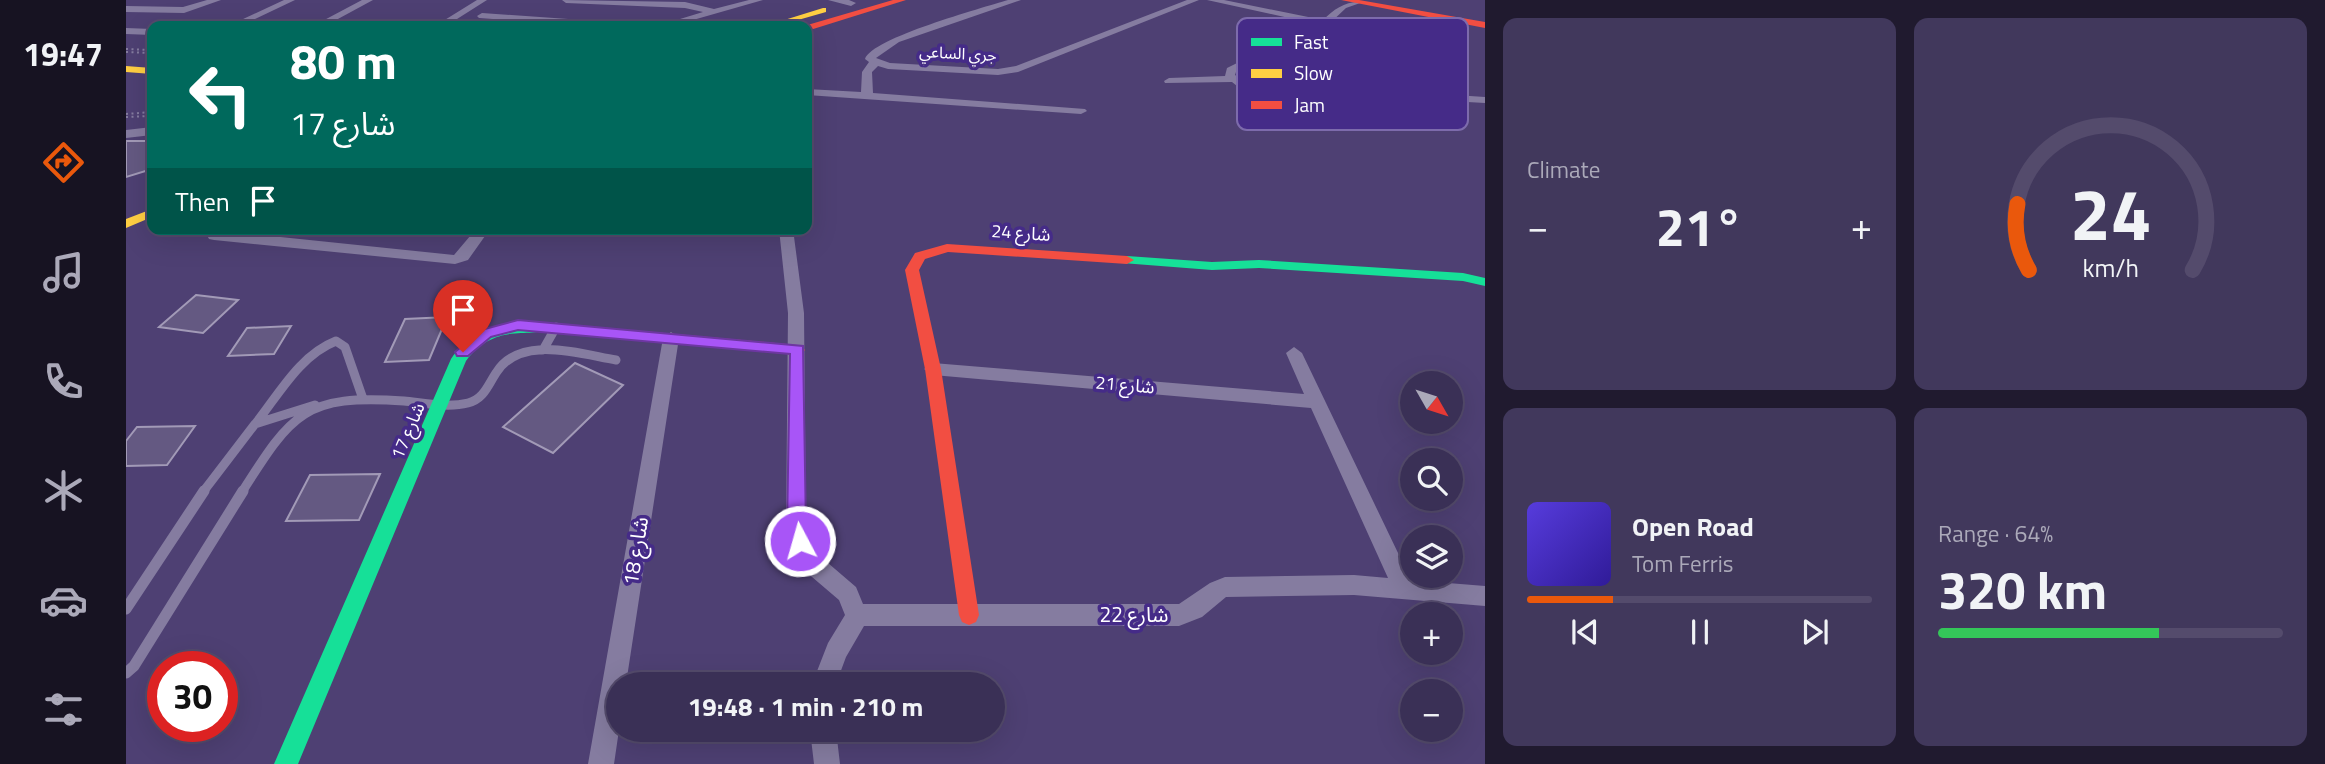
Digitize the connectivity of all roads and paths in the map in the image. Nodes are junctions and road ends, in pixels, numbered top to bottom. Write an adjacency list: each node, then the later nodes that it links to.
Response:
1 (217, 0): 16 (street)
2 (291, 0): 24 (street)
3 (369, 0): 25 (street)
4 (483, 0): 26 (street)
5 (566, 0): 12 (street)
6 (759, 0): 17 (street)
7 (902, 0): 31 (street)
8 (1017, 0): 36 (street, جري الساعي)
9 (1195, 0): 36 (street, جري الساعي)
10 (1211, 0): 20 (street)
11 (1380, 0): 23 (street)
12 (598, 1): 17 (street)
13 (855, 1): 14 (street)
14 (828, 3): 30 (street)
15 (1344, 3): 21 (street); 22 (street)
16 (126, 9)
17 (714, 12): 29 (street)
18 (482, 16): 19 (street)
19 (501, 17): 27 (street); 28 (street)
20 (1300, 18)
21 (1330, 18)
22 (1440, 18)
23 (1485, 19)
24 (257, 21)
25 (328, 21)
26 (448, 21)
27 (497, 21)
28 (544, 21)
29 (681, 21)
30 (782, 21)
31 (812, 27)
32 (126, 31): 33 (street)
33 (147, 32)
34 (126, 50): 35 (path)
35 (147, 52)
36 (875, 62): 46 (street)
37 (1237, 67): 40 (street)
38 (126, 69): 39 (street)
39 (147, 71)
40 (1232, 79): 41 (street); 43 (street)
41 (1237, 80)
42 (126, 81): 44 (street)
43 (1169, 81)
44 (147, 83)
45 (812, 92): 46 (street)
46 (867, 95): 47 (street)
47 (1081, 111)
48 (147, 114): 49 (path)
49 (126, 115)
50 (147, 132): 51 (street)
51 (126, 134)
52 (147, 219): 53 (street)
53 (126, 220)
54 (147, 222): 58 (street)
55 (214, 235): 56 (street)
56 (479, 235)
57 (787, 235): 63 (street)
58 (126, 236)
59 (1485, 282): 66 (street, شارع 24)
60 (556, 327): 61 (street, شارع 17); 62 (lane); 70 (street, شارع 17)
61 (671, 338): 63 (street, شارع 17); 81 (street, شارع 18)
62 (543, 350): 65 (lane); 70 (lane)
63 (797, 350): 75 (street)
64 (1294, 353): 69 (street)
65 (616, 360)
66 (933, 369): 69 (street, شارع 21); 76 (street, شارع 24)
67 (363, 398): 68 (lane); 70 (lane); 71 (lane)
68 (323, 402): 71 (lane); 78 (lane)
69 (1317, 402): 72 (street)
70 (440, 404): 80 (street, شارع 17)
71 (255, 424): 74 (lane)
72 (1404, 589): 73 (street, شارع 22); 76 (street, شارع 22)
73 (1485, 596)
74 (126, 609)
75 (856, 615): 76 (street, شارع 22); 77 (street)
76 (969, 615)
77 (828, 672)
78 (126, 673)
79 (824, 742): 82 (street)
80 (286, 764)
81 (601, 764)
82 (827, 764)

